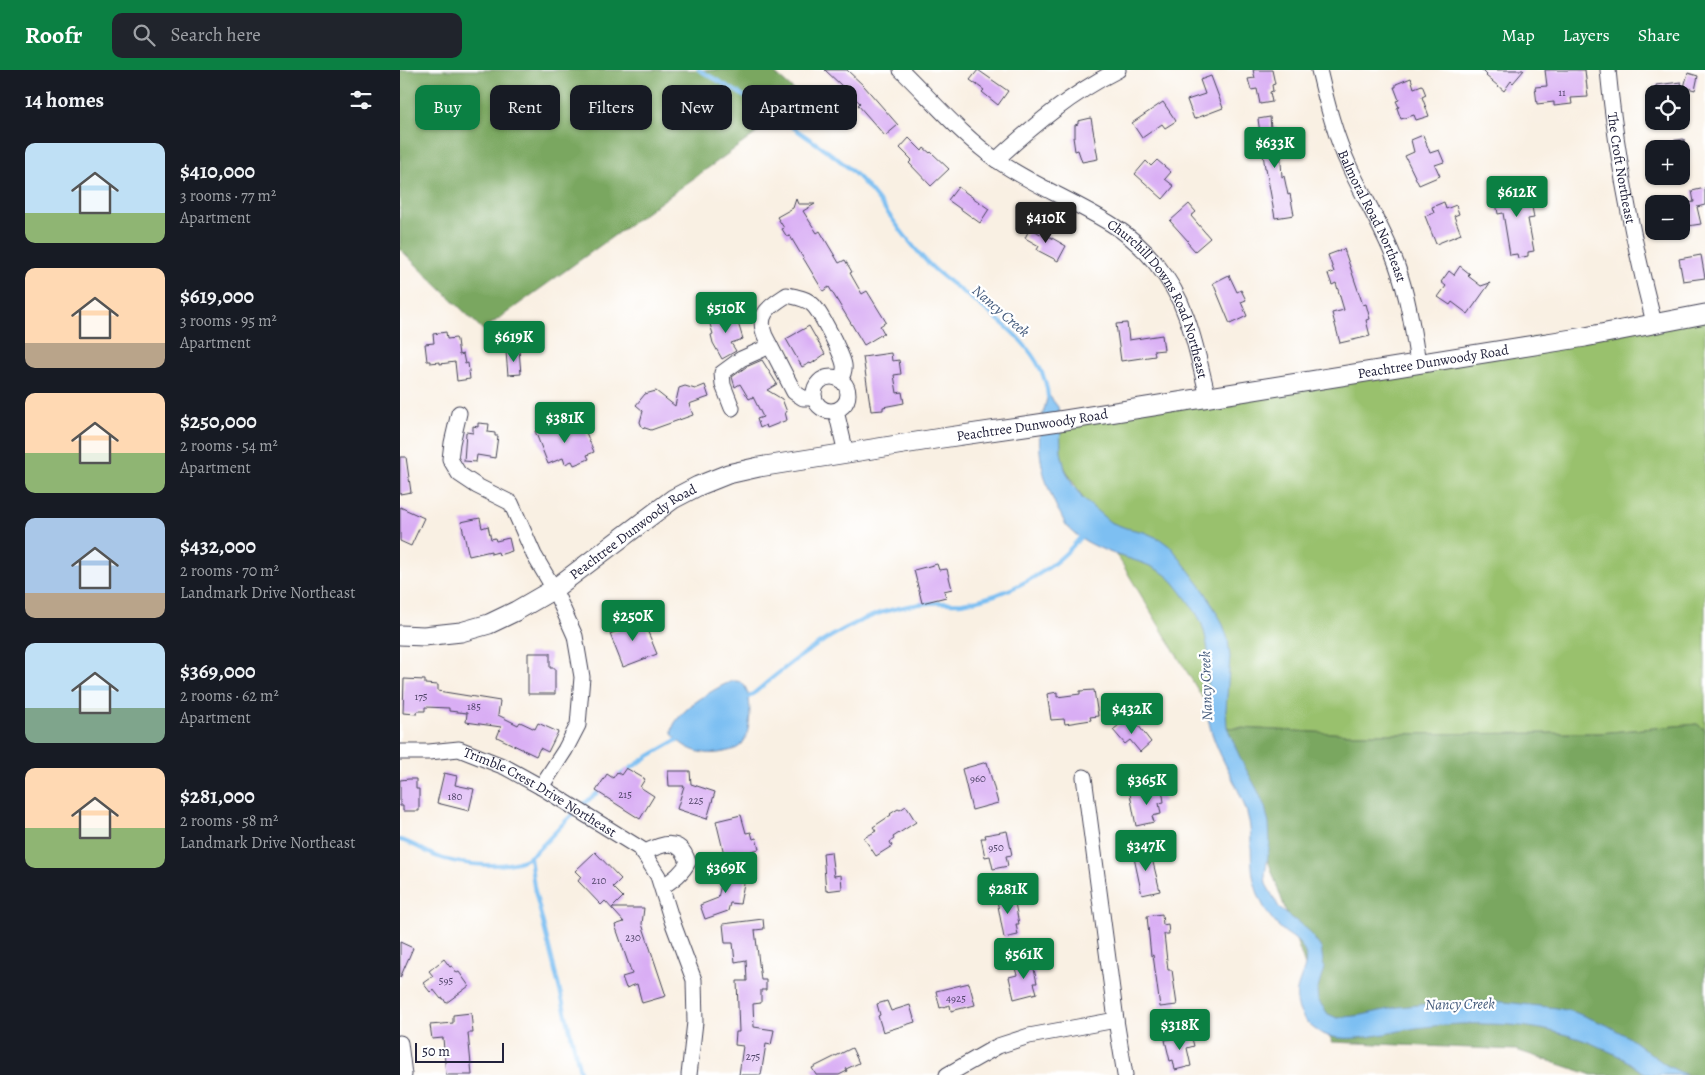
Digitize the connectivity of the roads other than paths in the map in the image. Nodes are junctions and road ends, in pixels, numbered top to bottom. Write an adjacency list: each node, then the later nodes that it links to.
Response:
1 (901, 70): 5 (street, Churchill Downs Road Northeast)
2 (1118, 70): 5 (street)
3 (1319, 70): 9 (street, Balmoral Road Northeast)
4 (1608, 70): 7 (street, The Croft Northeast)
5 (996, 160): 11 (street, Churchill Downs Road Northeast)
6 (1705, 314): 7 (main road, Peachtree Dunwoody Road)
7 (1654, 324): 9 (main road, Peachtree Dunwoody Road)
8 (770, 346): 10 (street); 12 (street); 13 (street)
9 (1418, 364): 11 (main road, Peachtree Dunwoody Road)
10 (840, 380): 12 (street); 14 (street)
11 (1208, 397): 16 (main road, Peachtree Dunwoody Road)
12 (814, 398): 14 (street)
13 (732, 408)
14 (836, 411): 16 (street)
15 (459, 413): 17 (street)
16 (846, 453): 17 (main road, Peachtree Dunwoody Road)
17 (554, 589): 18 (main road, Peachtree Dunwoody Road); 21 (street)
18 (400, 635)
19 (400, 752): 21 (street, Trimble Crest Drive Northeast)
20 (1084, 777): 24 (street)
21 (541, 787): 22 (street, Trimble Crest Drive Northeast)
22 (643, 852): 23 (street, Trimble Crest Drive Northeast); 23 (street)
23 (662, 886): 27 (street, Trimble Crest Drive Northeast)
24 (1116, 1020): 28 (street); 29 (street)
25 (400, 1043): 26 (street)
26 (404, 1075)
27 (689, 1075)
28 (947, 1075)
29 (1125, 1075)

